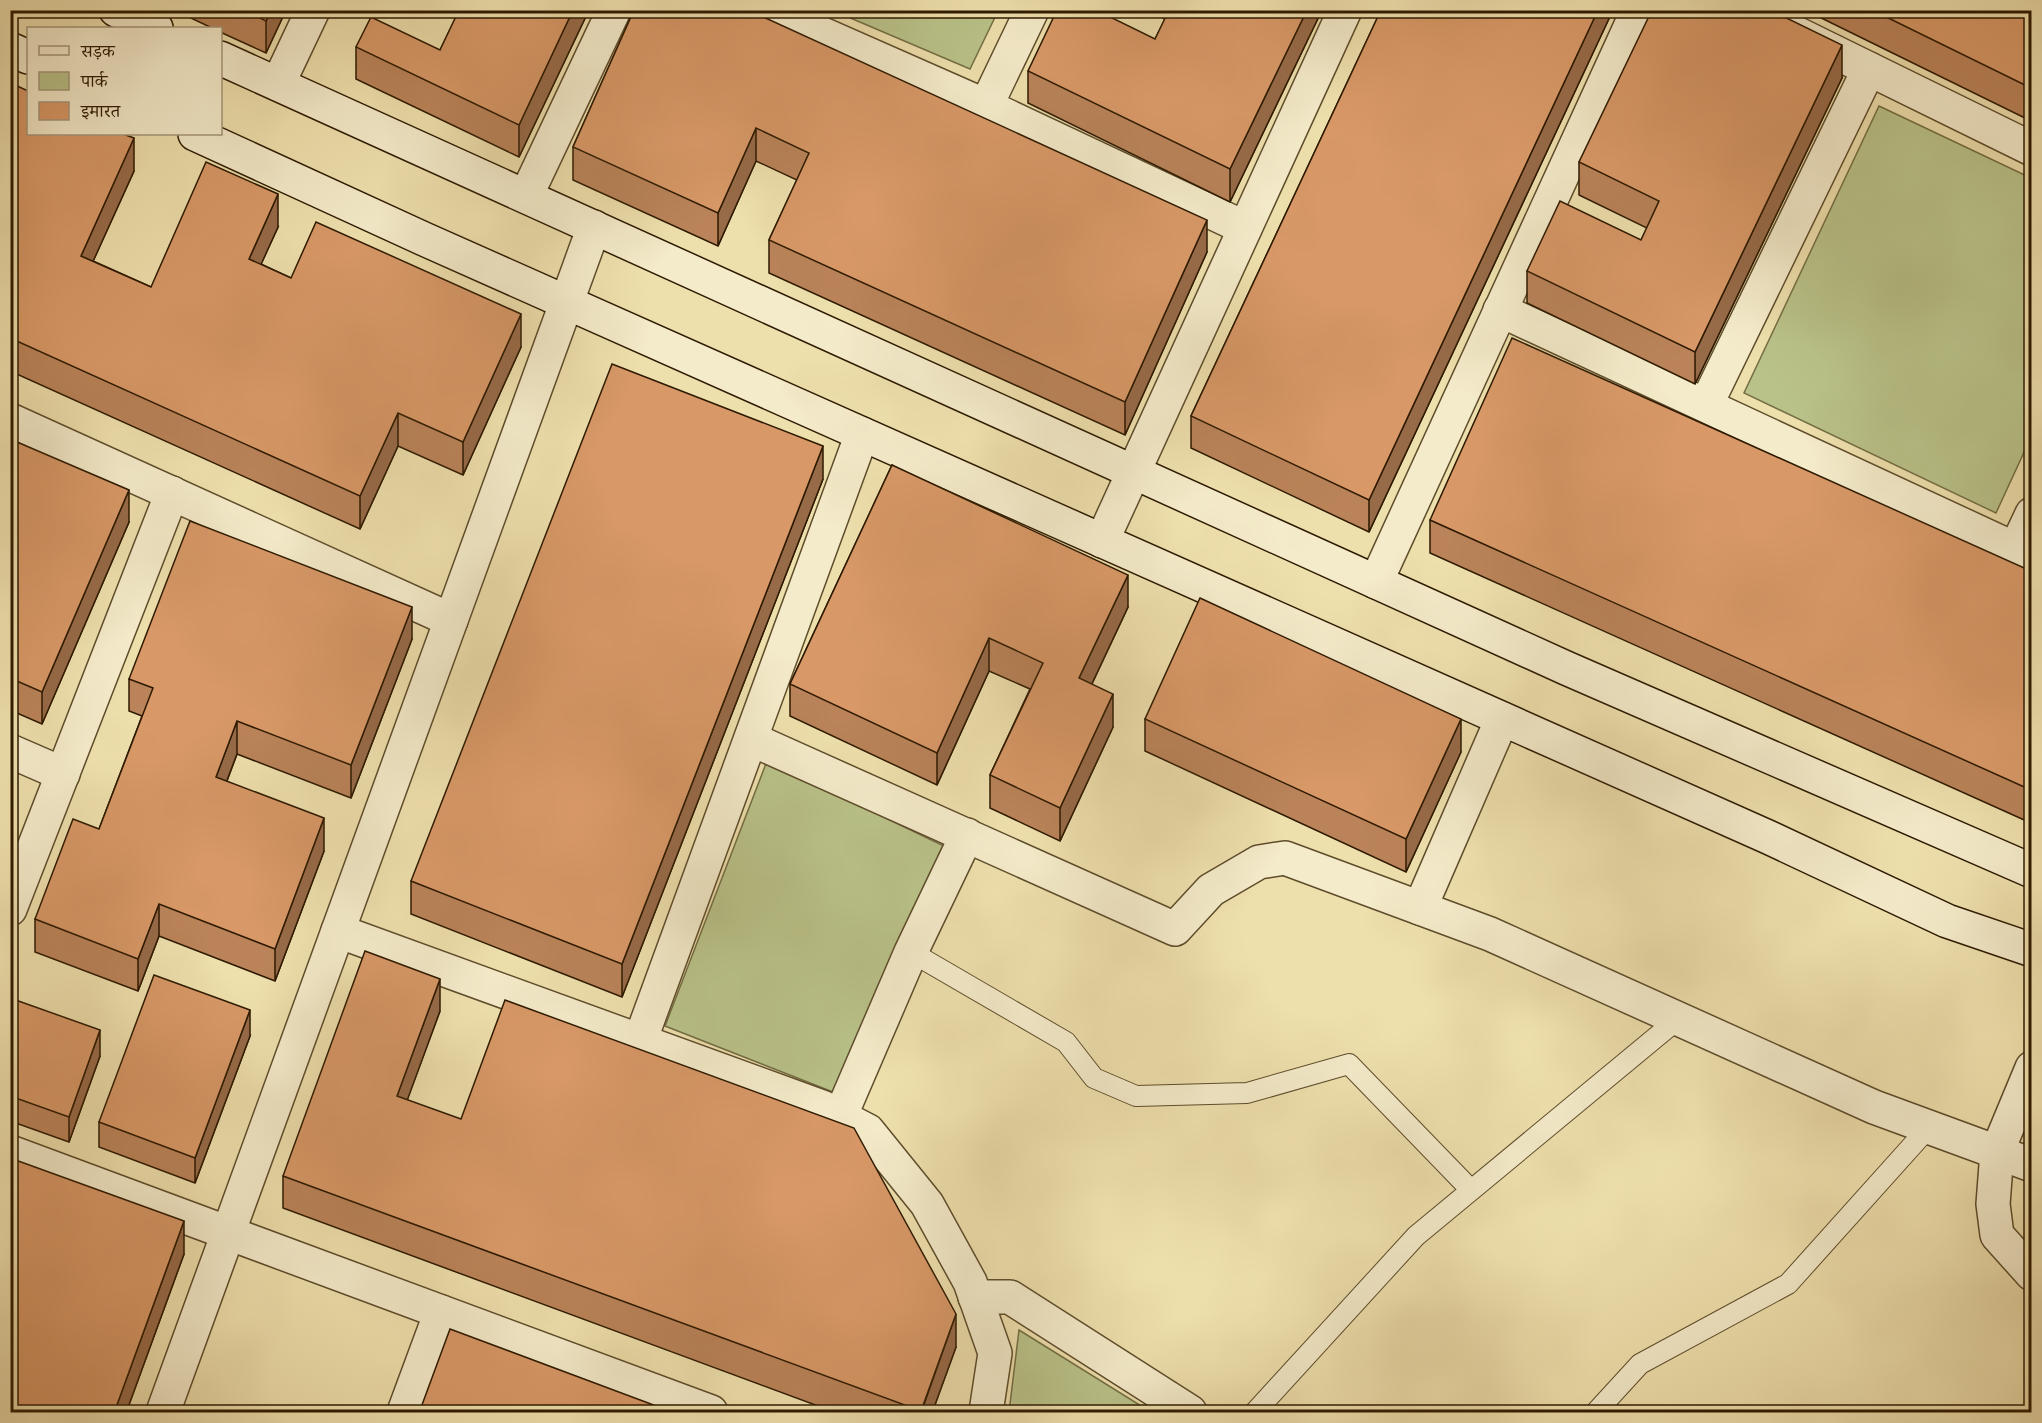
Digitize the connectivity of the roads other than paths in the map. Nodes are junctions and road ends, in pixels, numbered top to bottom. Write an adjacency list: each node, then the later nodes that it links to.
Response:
1 (116, 10): 9 (street)
2 (313, 10): 14 (street)
3 (614, 10): 18 (street)
4 (768, 10): 15 (street)
5 (1032, 10): 15 (street)
6 (1345, 10): 20 (street)
7 (1638, 10): 22 (street)
8 (1749, 10): 13 (street)
9 (154, 27)
10 (10, 49): 11 (street)
11 (27, 57)
12 (222, 59): 14 (street)
13 (1869, 69): 17 (street); 23 (street)
14 (278, 84): 18 (street)
15 (986, 106): 20 (street)
16 (197, 135): 21 (street)
17 (2031, 149)
18 (526, 196): 19 (street)
19 (594, 227): 21 (street); 26 (street)
20 (1245, 228): 26 (street)
21 (567, 302): 25 (street); 32 (street)
22 (1500, 310): 23 (street); 31 (street)
23 (1706, 405): 30 (street)
24 (10, 420): 27 (street)
25 (862, 434): 29 (street); 34 (street)
26 (1134, 472): 29 (street); 31 (street)
27 (172, 493): 32 (street); 36 (street)
28 (2031, 514): 30 (street)
29 (1102, 540): 33 (street)
30 (2023, 553)
31 (1376, 582): 38 (street)
32 (451, 620): 41 (street)
33 (1502, 719): 39 (street); 42 (street)
34 (750, 739): 37 (street); 45 (street)
35 (10, 751): 36 (street)
36 (63, 774): 40 (street)
37 (967, 835): 39 (street); 43 (street)
38 (2031, 871)
39 (1420, 908): 44 (street)
40 (10, 909)
41 (338, 931): 45 (street); 53 (street)
42 (2031, 950)
43 (911, 952): 47 (street); 52 (lane)
44 (1678, 1019): 48 (street); 52 (lane)
45 (640, 1041): 47 (street)
46 (2031, 1068): 50 (street)
47 (840, 1117): 55 (street)
48 (1929, 1127): 50 (street); 63 (lane)
49 (10, 1152): 53 (street)
50 (1997, 1152): 51 (street); 54 (street)
51 (2031, 1165)
52 (1471, 1190): 62 (lane)
53 (228, 1233): 56 (street); 57 (street)
54 (2031, 1274)
55 (975, 1297): 60 (street); 61 (street)
56 (441, 1312): 58 (street); 59 (street)
57 (163, 1413)
58 (404, 1413)
59 (711, 1413)
60 (986, 1413)
61 (1190, 1413)
62 (1255, 1413)
63 (1596, 1413)

